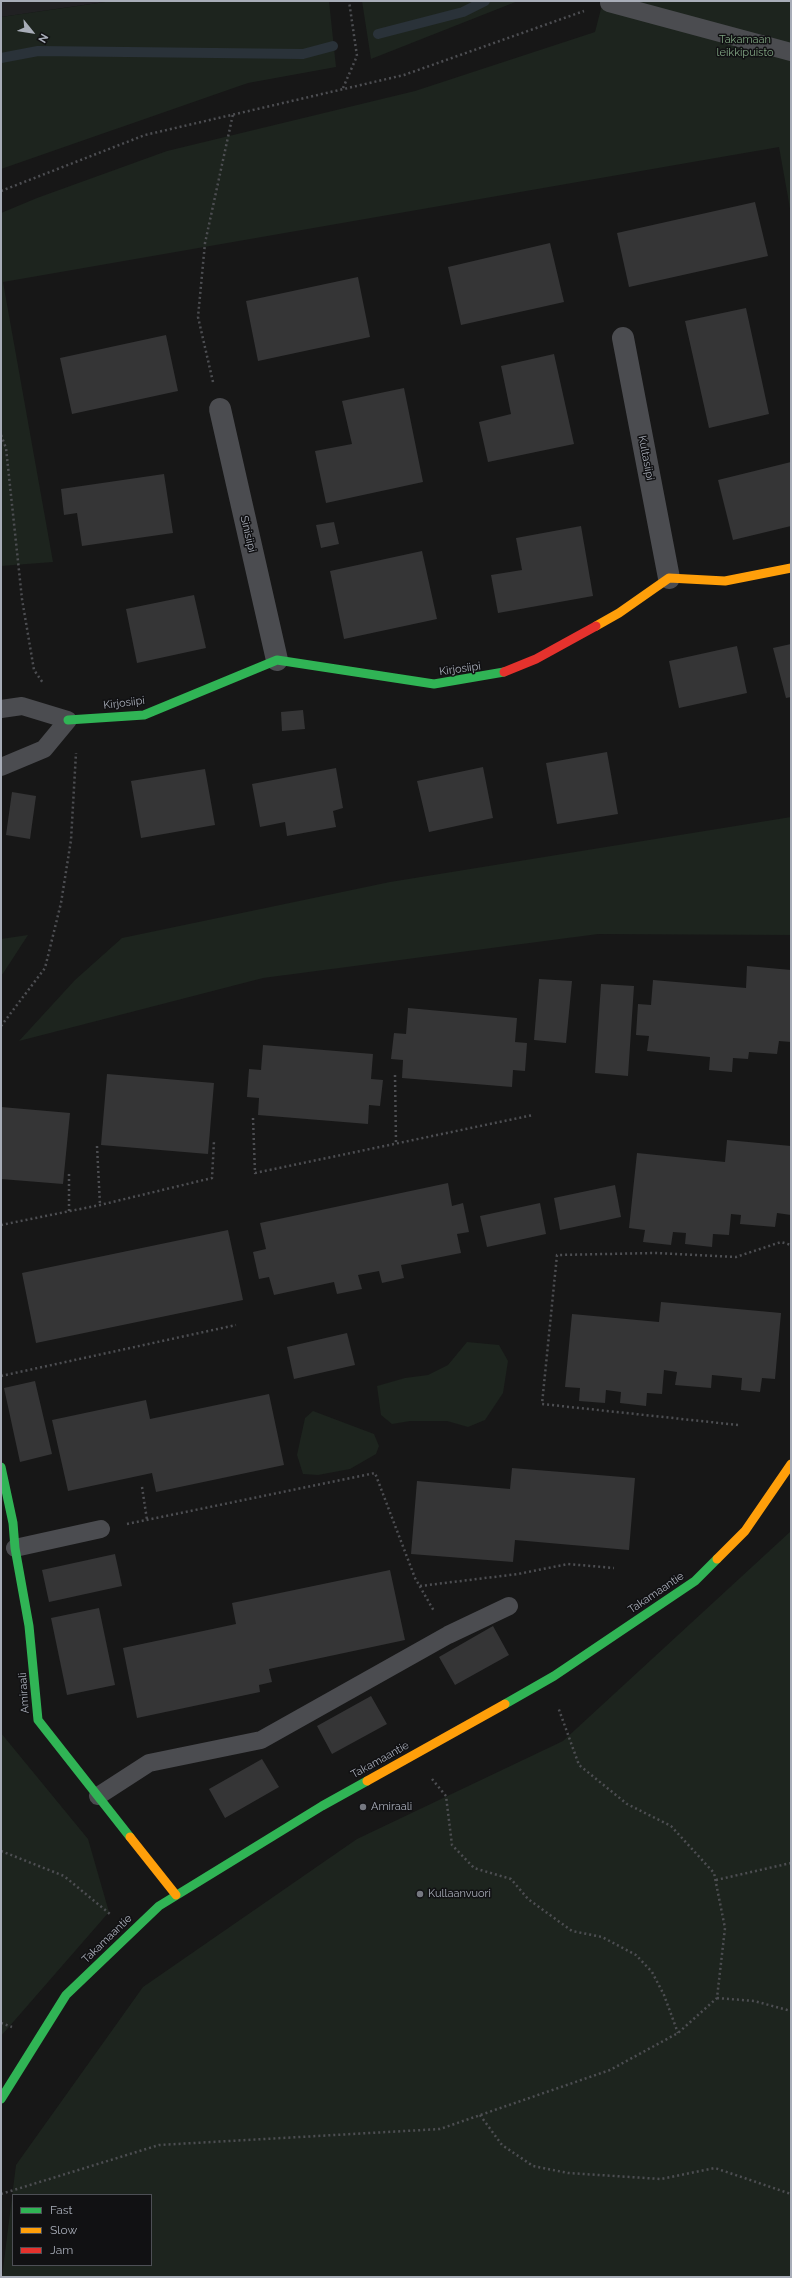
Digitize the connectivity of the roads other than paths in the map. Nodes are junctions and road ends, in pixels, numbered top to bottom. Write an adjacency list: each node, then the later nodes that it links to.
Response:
1 (609, 3): 2 (lane)
2 (791, 52)
3 (622, 338): 6 (street, Kultasiipi)
4 (220, 409): 7 (street, Sinisiipi)
5 (791, 568): 6 (street)
6 (669, 578): 7 (street, Kirjosiipi)
7 (277, 660): 9 (street, Kirjosiipi)
8 (1, 709): 9 (lane)
9 (68, 720): 10 (lane)
10 (1, 767)
11 (791, 1464): 17 (street, Takamaantie)
12 (1, 1467): 14 (street, Amiraali)
13 (101, 1529): 14 (lane)
14 (15, 1548): 16 (street, Amiraali)
15 (509, 1606): 16 (lane)
16 (98, 1796): 17 (street, Amiraali)
17 (176, 1895): 18 (street, Takamaantie)
18 (1, 2099)

